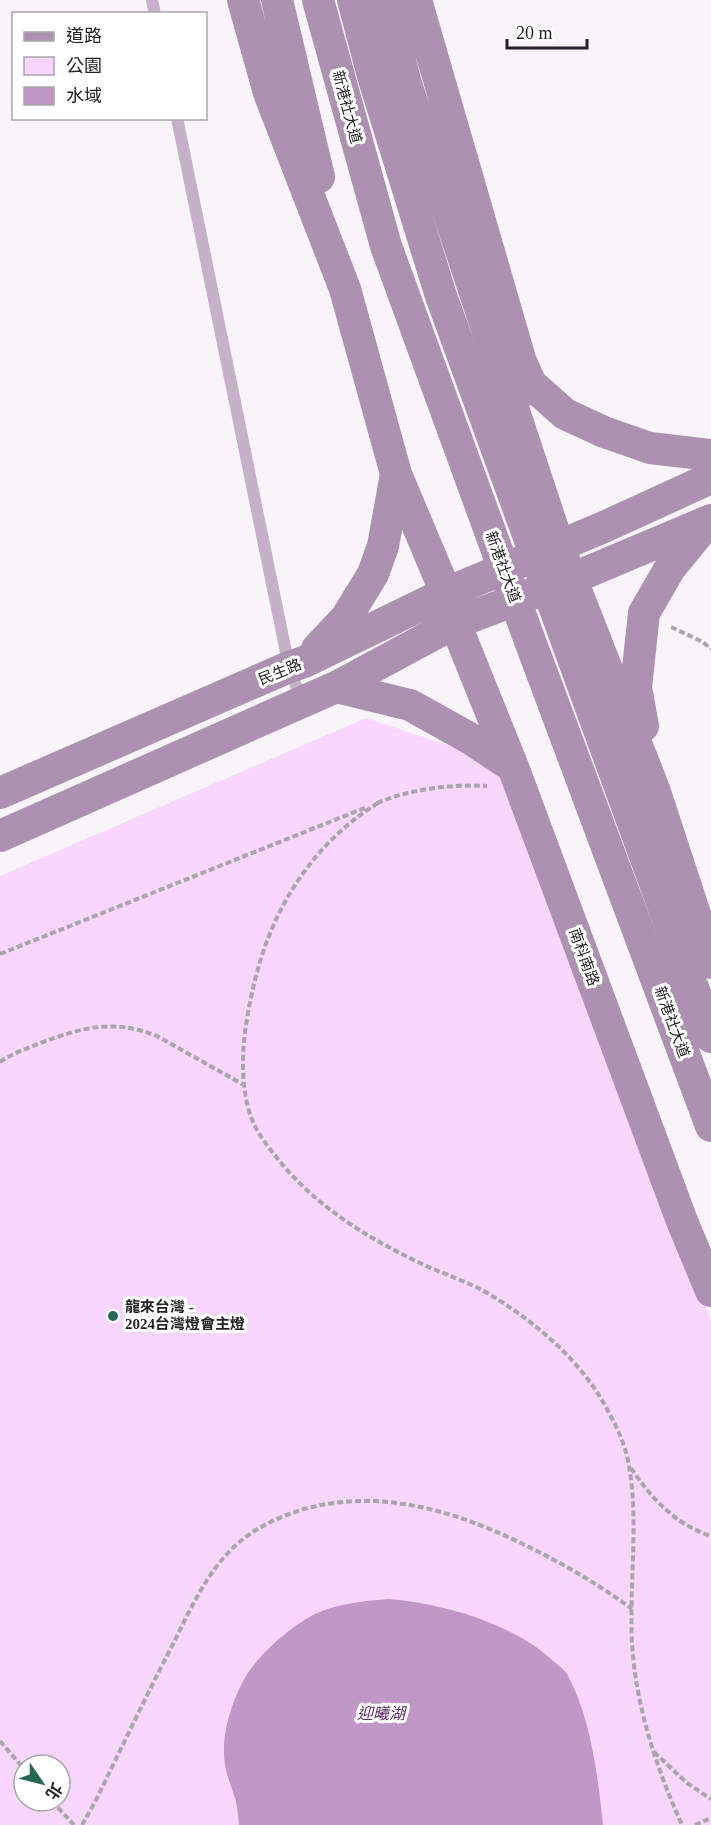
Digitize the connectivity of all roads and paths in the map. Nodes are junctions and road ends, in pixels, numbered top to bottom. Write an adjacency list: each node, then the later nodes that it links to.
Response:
1 (243, 0): 8 (street)
2 (277, 0): 8 (street)
3 (318, 0): 33 (street, 新港社大道, bridge)
4 (353, 0): 30 (street, bridge)
5 (386, 0): 14 (street)
6 (416, 0): 9 (street)
7 (177, 120): 20 (lane)
8 (345, 289): 11 (street)
9 (520, 359): 10 (street); 14 (street)
10 (711, 455)
11 (396, 474): 16 (street); 20 (street)
12 (711, 478): 14 (street, 民生路)
13 (709, 520): 15 (street); 17 (street)
14 (559, 547): 15 (street); 16 (street, 民生路)
15 (571, 579): 18 (street); 24 (street)
16 (446, 593): 18 (street); 20 (street, 民生路)
17 (644, 613): 19 (path); 24 (street)
18 (455, 623): 21 (street); 23 (street, 南科南路)
19 (711, 649)
20 (297, 664): 22 (lane); 25 (street, 民生路)
21 (336, 687): 22 (street); 23 (street)
22 (303, 702): 27 (street)
23 (518, 781): 26 (path); 34 (street, 南科南路)
24 (654, 789): 29 (street)
25 (0, 793)
26 (378, 802): 28 (path); 32 (path)
27 (0, 836)
28 (0, 954)
29 (711, 963)
30 (711, 1037)
31 (0, 1062): 32 (path)
32 (244, 1085): 35 (path)
33 (711, 1126)
34 (711, 1291)
35 (629, 1466): 36 (path); 37 (path)
36 (711, 1536)
37 (632, 1610): 39 (path); 45 (path)
38 (0, 1741): 40 (path)
39 (653, 1750): 41 (path); 46 (path)
40 (12, 1755)
41 (711, 1799)
42 (63, 1813): 44 (path)
43 (711, 1818): 47 (path)
44 (74, 1825)
45 (82, 1825)
46 (682, 1825)
47 (695, 1825)

